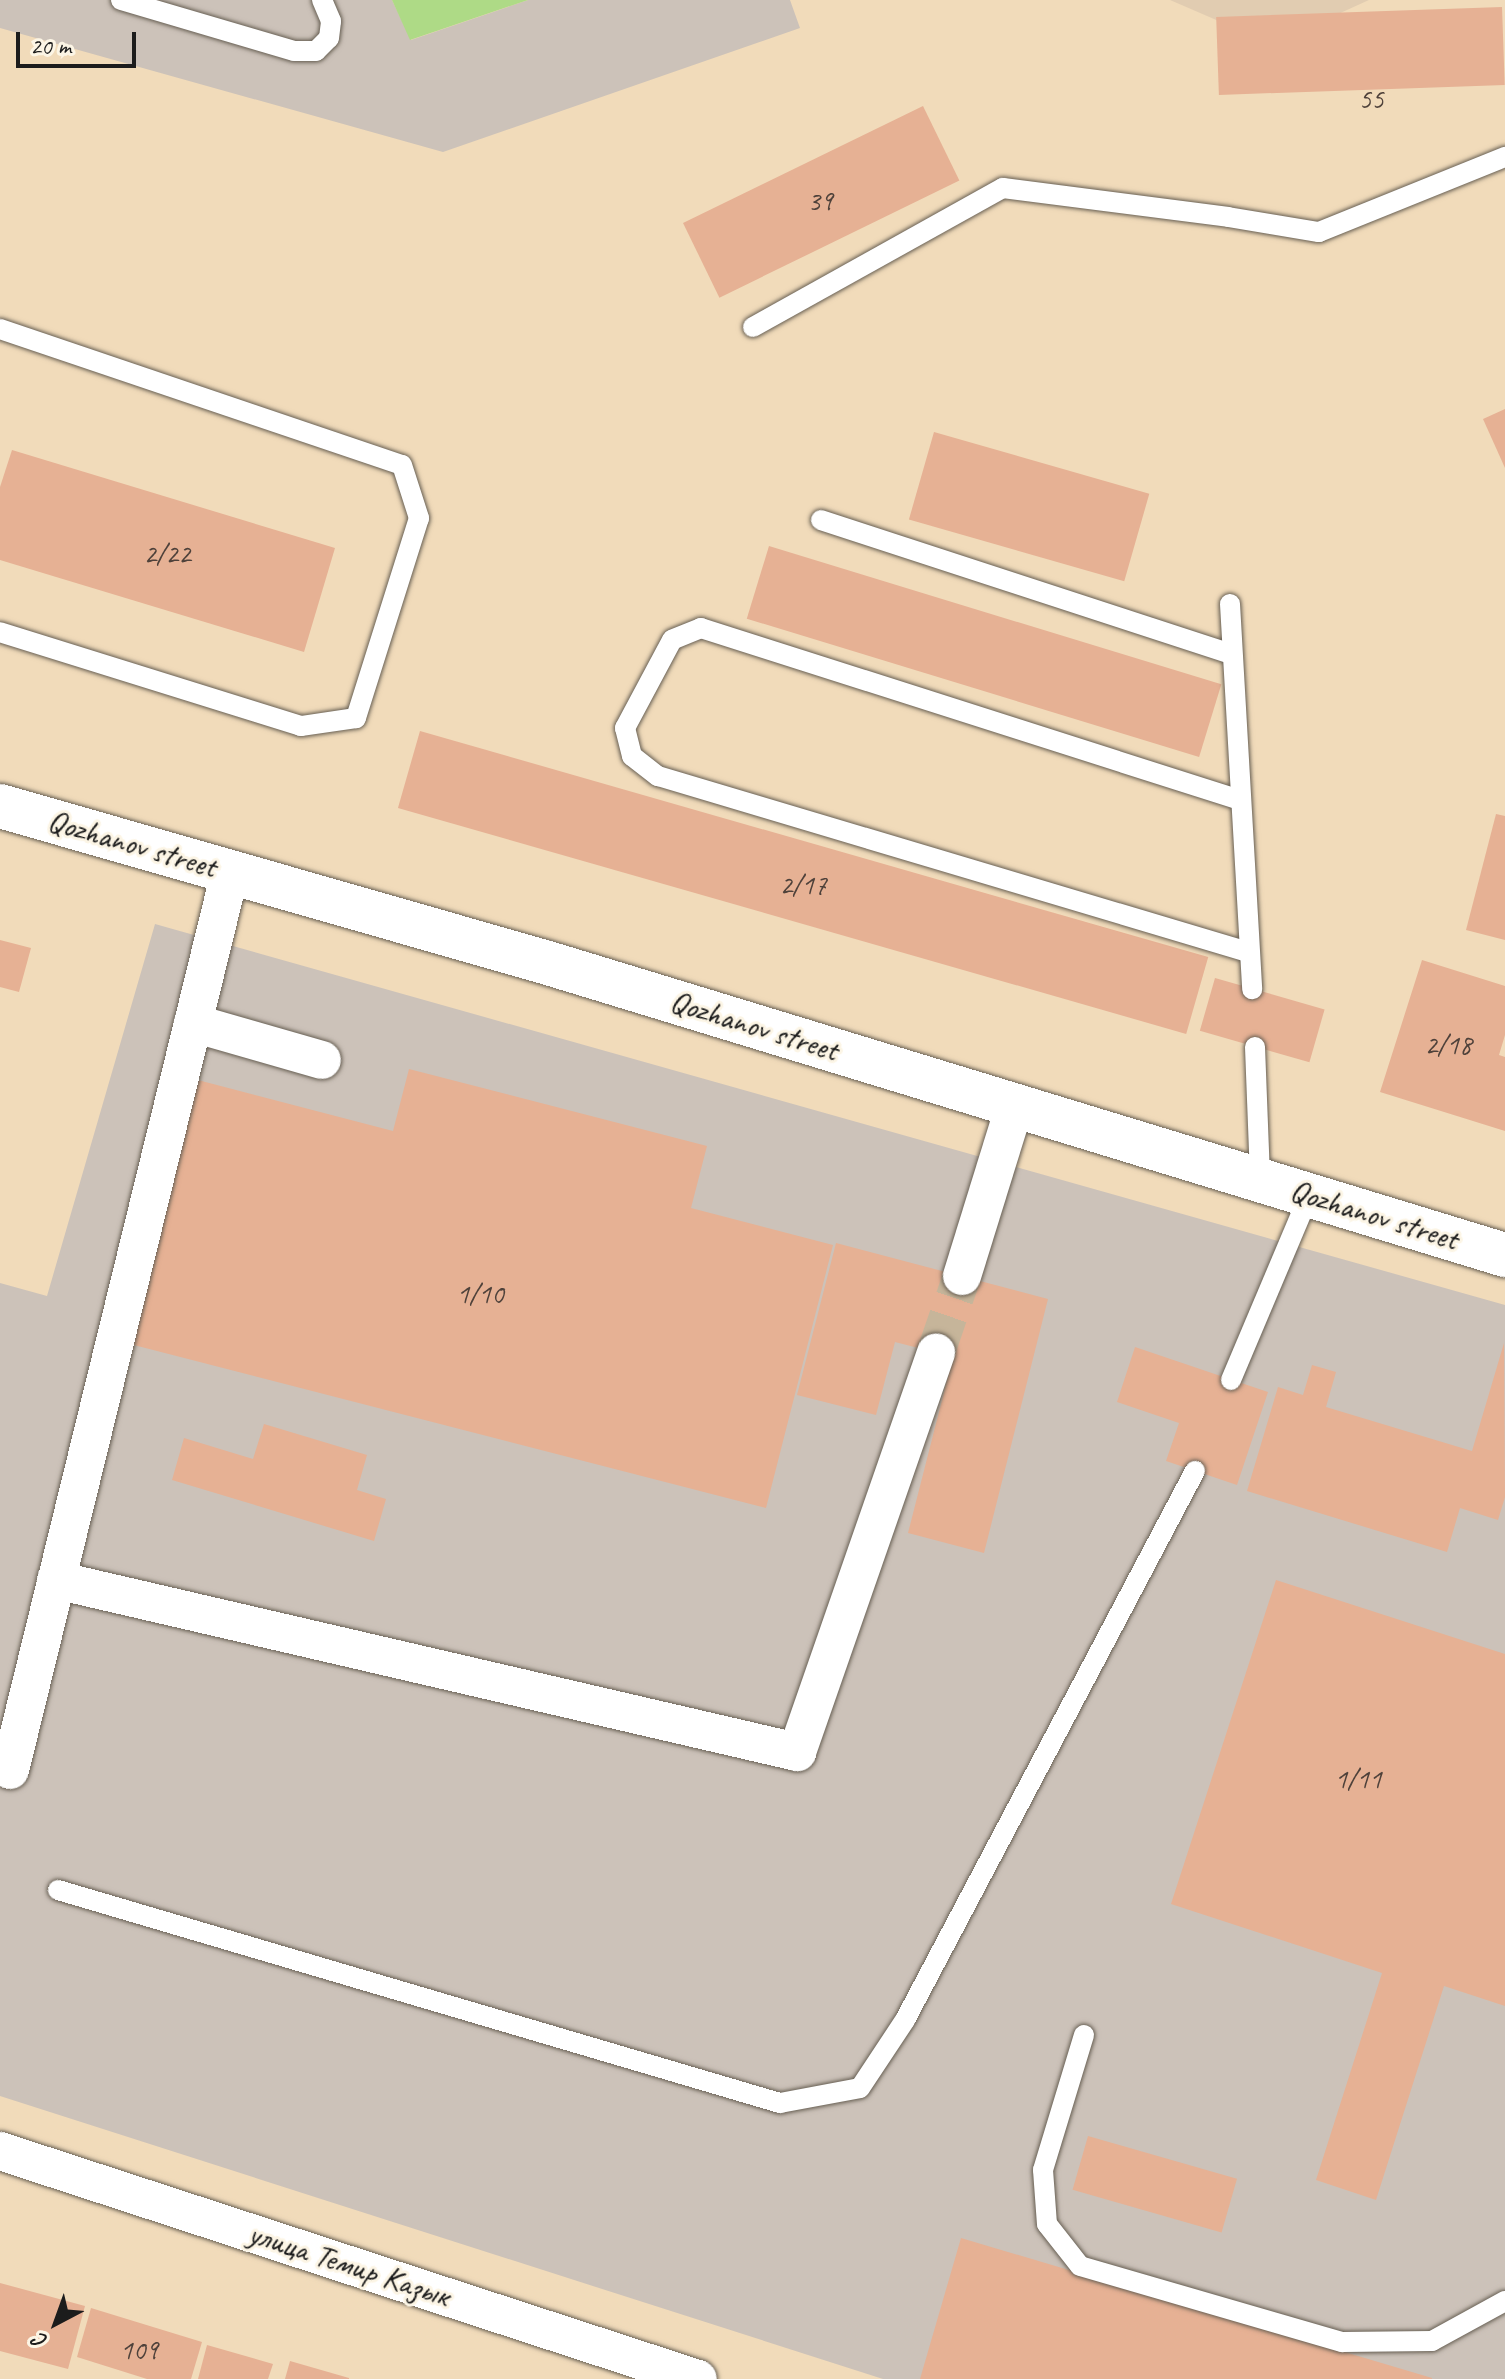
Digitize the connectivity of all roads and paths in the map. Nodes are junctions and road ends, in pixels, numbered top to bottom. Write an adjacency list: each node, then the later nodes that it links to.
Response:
1 (121, 0): 2 (lane)
2 (322, 0)
3 (1505, 157): 4 (lane)
4 (753, 327)
5 (0, 329): 8 (lane)
6 (821, 520): 9 (lane)
7 (1230, 604): 9 (lane)
8 (0, 632)
9 (1232, 654): 10 (lane)
10 (1240, 800): 13 (lane); 13 (lane)
11 (0, 806): 12 (main road, Qozhanov street)
12 (230, 872): 15 (street); 18 (main road, Qozhanov street)
13 (1248, 952): 14 (lane)
14 (1252, 989)
15 (193, 1023): 17 (street); 26 (street)
16 (1255, 1047): 19 (lane)
17 (322, 1060)
18 (1015, 1105): 19 (main road, Qozhanov street); 22 (street)
19 (1260, 1180): 20 (main road, Qozhanov street)
20 (1309, 1195): 21 (main road, Qozhanov street); 24 (lane)
21 (1505, 1255)
22 (962, 1276)
23 (936, 1352): 26 (street)
24 (1231, 1380)
25 (1195, 1471): 28 (lane)
26 (56, 1580): 27 (street)
27 (10, 1770)
28 (58, 1890)
29 (1084, 2035): 31 (lane)
30 (0, 2151): 32 (street, улица Темир Казык)
31 (1505, 2301)
32 (698, 2379)

